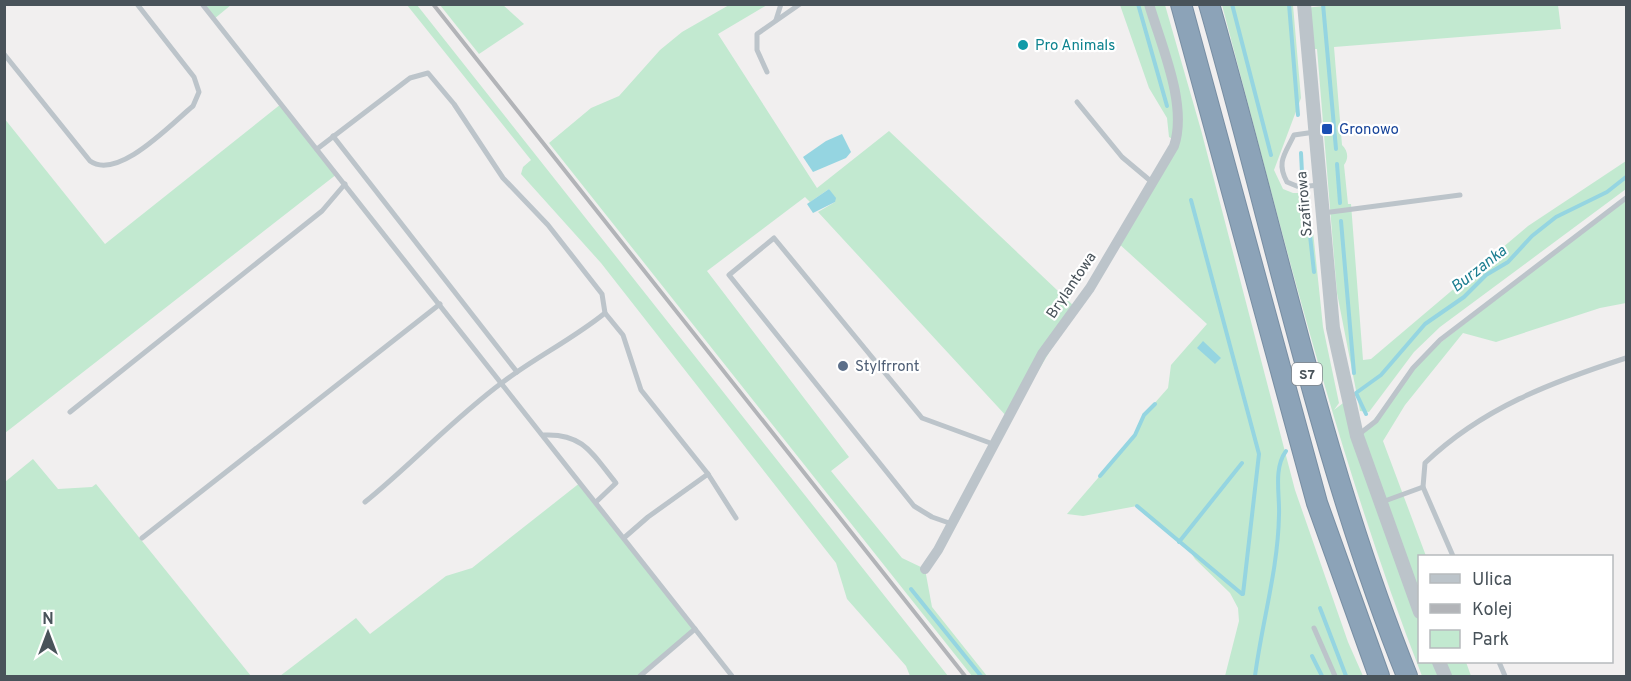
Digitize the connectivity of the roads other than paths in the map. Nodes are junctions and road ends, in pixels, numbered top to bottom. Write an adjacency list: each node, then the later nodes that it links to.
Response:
1 (137, 4): 10 (lane)
2 (202, 4): 15 (lane)
3 (781, 4): 9 (lane)
4 (800, 4): 9 (lane)
5 (1149, 4): 16 (street, Brylantowa)
6 (1181, 4): 48 (highway, S7)
7 (1209, 4): 49 (highway, S7)
8 (1304, 4): 13 (street, Szafirowa)
9 (776, 21): 11 (lane)
10 (4, 54)
11 (766, 72)
12 (1077, 102): 16 (lane)
13 (1315, 132): 18 (street, Szafirowa); 18 (lane)
14 (333, 136): 15 (lane); 23 (lane); 25 (lane)
15 (317, 149): 17 (lane)
16 (1153, 183): 30 (street, Brylantowa)
17 (345, 184): 22 (lane); 27 (lane)
18 (1319, 185): 21 (street, Szafirowa)
19 (1460, 195): 21 (lane)
20 (1626, 198): 29 (lane)
21 (1321, 213): 29 (street, Szafirowa)
22 (440, 304): 26 (lane); 39 (lane)
23 (605, 313): 25 (lane); 31 (lane)
24 (1626, 358): 32 (lane)
25 (517, 372): 26 (lane)
26 (502, 382): 28 (lane); 34 (lane)
27 (70, 412)
28 (544, 435): 33 (lane); 33 (lane)
29 (1357, 436): 35 (street, Szafirowa)
30 (995, 444): 37 (street, Brylantowa); 37 (lane)
31 (708, 474): 36 (lane); 38 (lane)
32 (1423, 487): 35 (lane); 40 (lane)
33 (596, 501): 38 (lane)
34 (365, 502)
35 (1380, 503): 42 (street, Szafirowa)
36 (736, 518)
37 (952, 524): 41 (street, Brylantowa)
38 (625, 537): 44 (lane)
39 (142, 538)
40 (1453, 555)
41 (925, 569)
42 (1418, 609)
43 (1314, 628): 47 (lane)
44 (695, 629): 45 (lane); 46 (lane)
45 (640, 676)
46 (732, 676)
47 (1335, 676)
48 (1379, 676)
49 (1407, 676)

